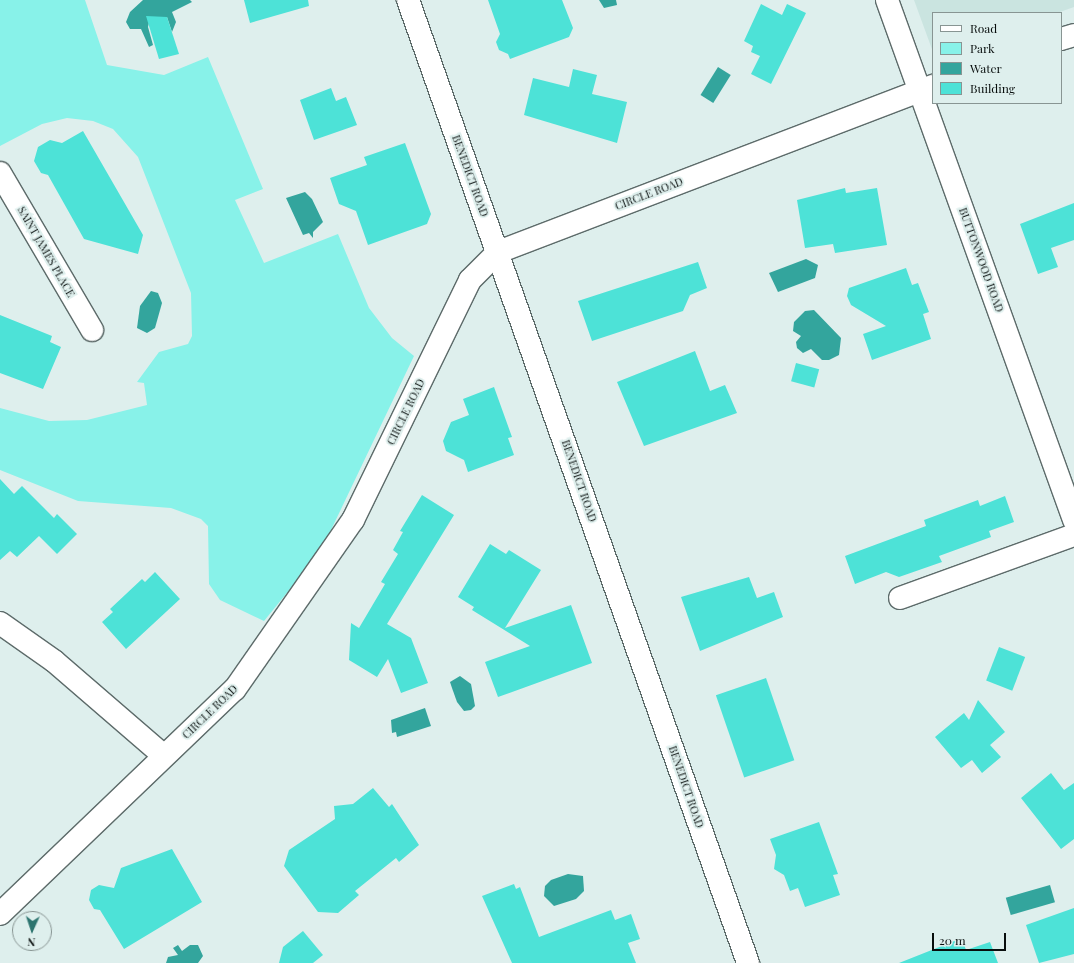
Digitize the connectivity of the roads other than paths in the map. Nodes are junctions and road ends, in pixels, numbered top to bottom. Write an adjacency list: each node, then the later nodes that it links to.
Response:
1 (408, 0): 9 (street, BENEDICT ROAD)
2 (887, 0): 5 (street, BUTTONWOOD ROAD)
3 (1074, 34): 4 (street)
4 (1062, 39)
5 (927, 88): 6 (street, BUTTONWOOD ROAD); 9 (street, CIRCLE ROAD)
6 (932, 103)
7 (932, 104): 11 (street, BUTTONWOOD ROAD)
8 (0, 173): 10 (street, SAINT JAMES PLACE)
9 (498, 252): 15 (street, CIRCLE ROAD); 17 (street, BENEDICT ROAD)
10 (92, 330)
11 (1074, 520)
12 (1074, 535): 13 (street)
13 (900, 598)
14 (0, 623): 15 (street)
15 (164, 756): 16 (street, CIRCLE ROAD)
16 (0, 914)
17 (748, 963)

